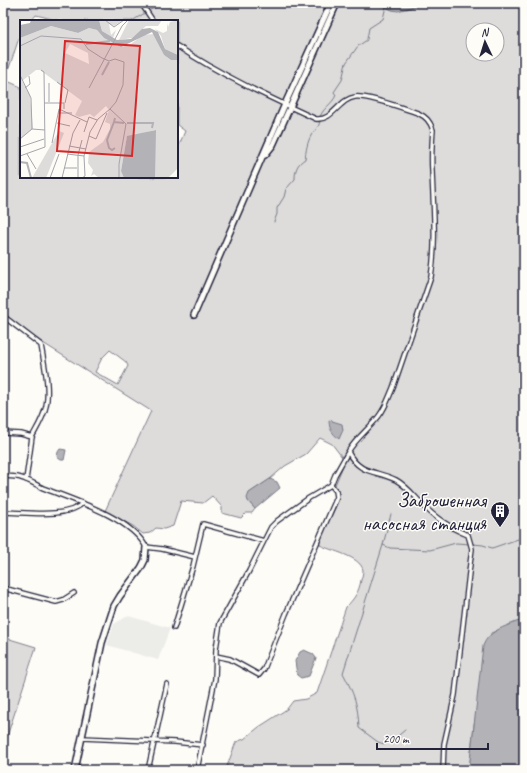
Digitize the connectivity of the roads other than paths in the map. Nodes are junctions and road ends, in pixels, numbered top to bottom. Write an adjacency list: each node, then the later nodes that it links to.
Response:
1 (141, 3): 4 (street)
2 (330, 3): 6 (street)
3 (337, 3): 7 (street)
4 (152, 20)
5 (178, 47): 6 (street)
6 (285, 104): 7 (street); 8 (street)
7 (291, 107): 8 (street); 13 (street)
8 (260, 162): 9 (street)
9 (194, 315)
10 (3, 316): 12 (street)
11 (3, 433): 12 (street)
12 (32, 437): 15 (street)
13 (348, 452): 16 (street); 33 (street)
14 (3, 476): 15 (street)
15 (26, 480): 17 (street)
16 (331, 485): 19 (street); 25 (street)
17 (83, 503): 18 (street); 20 (street)
18 (3, 512)
19 (264, 541): 21 (street); 25 (street)
20 (146, 547): 21 (street); 27 (street)
21 (195, 557): 24 (street)
22 (3, 588): 23 (street)
23 (74, 593)
24 (174, 628)
25 (216, 656): 29 (street)
26 (167, 684): 28 (street)
27 (82, 738): 28 (street); 30 (street)
28 (155, 741): 29 (street); 31 (street)
29 (203, 745): 32 (street)
30 (75, 770)
31 (148, 770)
32 (197, 770)
33 (443, 770)

